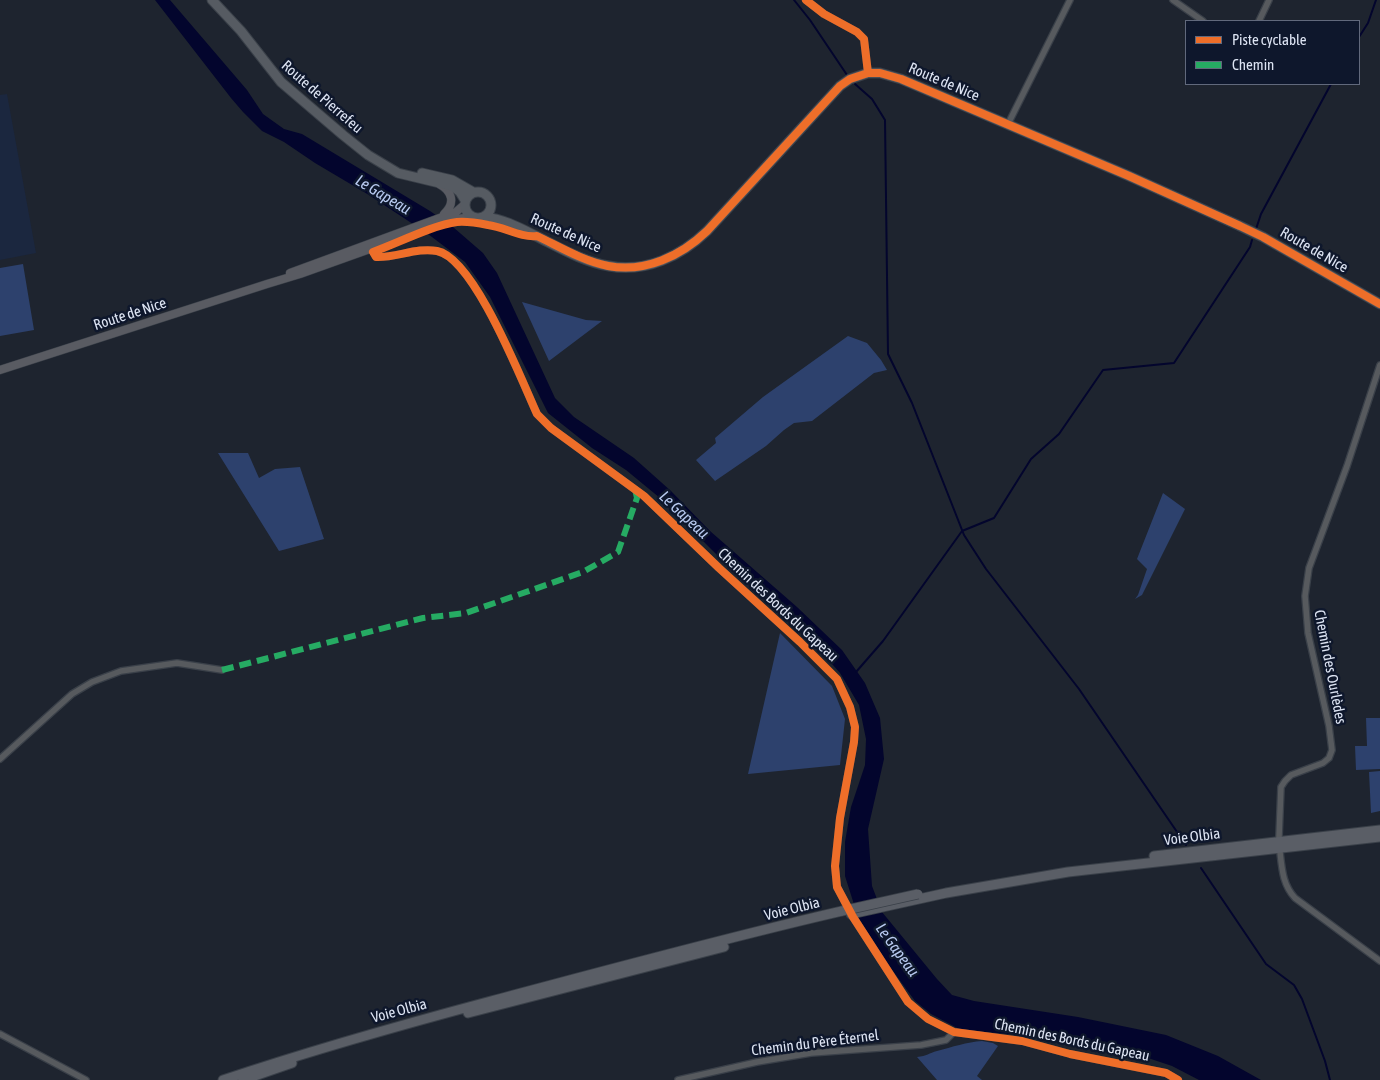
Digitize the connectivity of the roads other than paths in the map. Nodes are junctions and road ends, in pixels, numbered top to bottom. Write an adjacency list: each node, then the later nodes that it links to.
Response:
1 (212, 0): 10 (main road, Route de Pierrefeu)
2 (806, 0): 8 (street)
3 (1070, 0): 9 (street)
4 (1173, 0): 6 (street)
5 (1269, 0): 7 (street)
6 (1201, 20)
7 (1259, 20)
8 (868, 73): 9 (main road, Route de Nice); 18 (main road, Route de Nice)
9 (1008, 124): 22 (main road, Route de Nice)
10 (380, 162): 11 (main road); 12 (main road)
11 (436, 183): 13 (main road); 15 (main road)
12 (473, 192): 13 (main road); 14 (main road)
13 (464, 203): 15 (main road); 16 (main road)
14 (491, 205): 17 (main road); 18 (main road)
15 (443, 215): 19 (main road)
16 (471, 217): 17 (main road); 19 (main road)
17 (484, 217): 18 (main road)
18 (511, 223)
19 (407, 232): 20 (main road); 21 (main road)
20 (371, 247): 21 (main road); 34 (street, Chemin des Bords du Gapeau)
21 (267, 284): 24 (main road, Route de Nice)
22 (1380, 304)
23 (1380, 365): 28 (street, Chemin des Ourlèdes)
24 (0, 370)
25 (222, 670): 26 (street)
26 (0, 759)
27 (1380, 830): 31 (highway, Voie Olbia)
28 (1279, 837)
29 (1380, 837): 31 (highway, Voie Olbia)
30 (1280, 852): 33 (street)
31 (919, 896): 32 (highway, Voie Olbia)
32 (843, 914): 37 (highway, Voie Olbia); 38 (highway, Voie Olbia)
33 (1380, 961)
34 (954, 1032): 39 (street, Chemin du Père Éternel); 40 (street, Chemin des Bords du Gapeau)
35 (0, 1034): 36 (street)
36 (86, 1080)
37 (224, 1080)
38 (243, 1080)
39 (678, 1080)
40 (1178, 1080)

